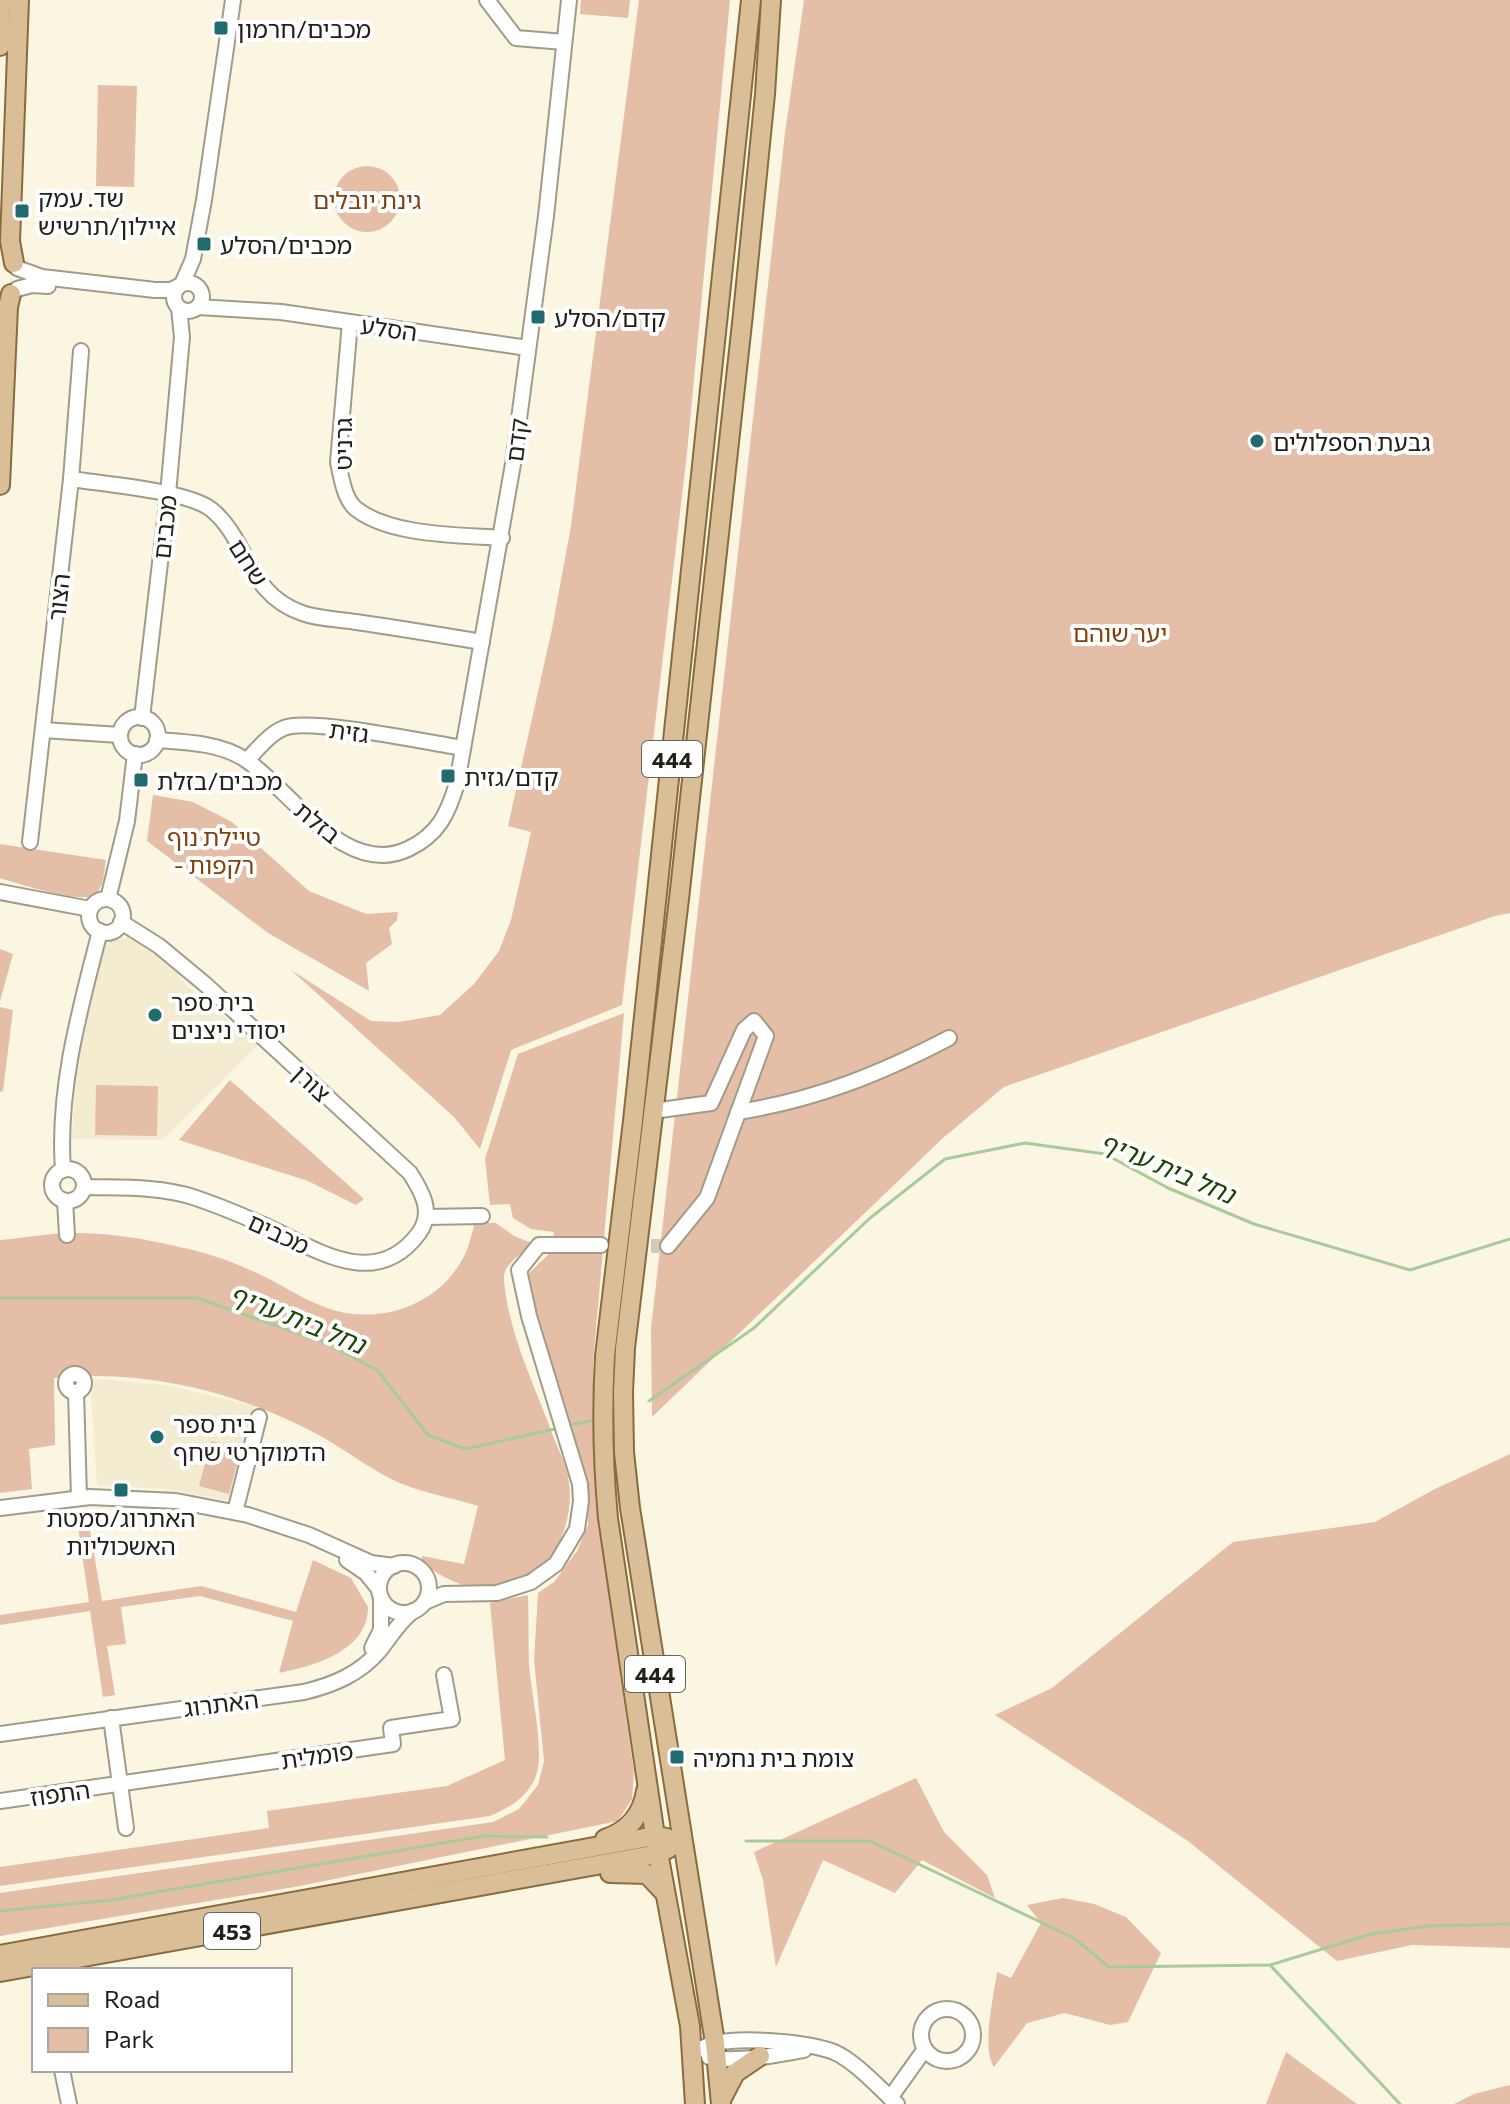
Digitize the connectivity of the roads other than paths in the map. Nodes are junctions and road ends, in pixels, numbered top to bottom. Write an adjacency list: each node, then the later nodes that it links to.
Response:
1 (1, 0): 9 (main road)
2 (19, 0): 10 (main road)
3 (233, 0): 12 (street, מכבים)
4 (487, 0): 8 (street)
5 (569, 0): 8 (street, קדם)
6 (751, 0): 60 (main road, 444)
7 (771, 0): 36 (main road, 444)
8 (564, 42): 14 (street, קדם)
9 (0, 46)
10 (10, 263): 11 (main road); 12 (street, הסלע)
11 (9, 293): 12 (street, הסלע); 17 (main road)
12 (188, 298): 13 (street, הסלע); 18 (street, מכבים)
13 (350, 322): 14 (street, הסלע); 19 (street, גרניט)
14 (528, 348): 19 (street, קדם)
15 (81, 351): 16 (street, הצור)
16 (71, 479): 18 (street, שחם); 22 (street, הצור)
17 (0, 485)
18 (168, 494): 20 (street, שחם); 21 (street, מכבים)
19 (502, 538): 20 (street, קדם)
20 (482, 642): 25 (street, קדם)
21 (142, 718): 23 (street); 24 (street)
22 (43, 730): 23 (street); 28 (street, הצור)
23 (120, 735): 26 (street)
24 (157, 740): 26 (street); 27 (street, בזלת)
25 (463, 748): 27 (street, גזית); 29 (street, קדם)
26 (135, 754): 31 (street)
27 (247, 760): 29 (street, בזלת)
28 (30, 842)
29 (399, 853)
30 (0, 892): 32 (street)
31 (108, 899): 32 (street); 33 (street)
32 (90, 909): 34 (street)
33 (121, 922): 34 (street); 42 (street, צורן)
34 (100, 931): 38 (street)
35 (949, 1038): 37 (street)
36 (653, 1111): 37 (street); 64 (main road, 444)
37 (738, 1112): 45 (street)
38 (63, 1170): 39 (street); 40 (street)
39 (84, 1187): 40 (street); 42 (street, מכבים)
40 (65, 1201): 43 (street)
41 (482, 1216): 42 (street)
42 (426, 1217)
43 (67, 1235)
44 (601, 1245): 54 (street)
45 (668, 1246)
46 (76, 1392): 48 (street)
47 (259, 1417): 50 (street)
48 (79, 1498): 49 (street); 50 (street)
49 (0, 1508)
50 (235, 1512): 52 (street)
51 (0, 1516): 55 (street)
52 (394, 1566): 53 (street); 55 (street)
53 (425, 1575): 54 (street); 56 (street)
54 (457, 1593): 56 (street)
55 (380, 1594): 56 (street); 59 (street, האתרוג)
56 (419, 1606): 58 (street, האתרוג)
57 (444, 1675): 61 (street, פומלית)
58 (111, 1718): 59 (street, האתרוג); 61 (street)
59 (0, 1731)
60 (647, 1781): 65 (main road, 444); 66 (main road)
61 (120, 1784): 62 (street, התפוז); 63 (street)
62 (0, 1801)
63 (126, 1828)
64 (681, 1840): 65 (main road, 453); 73 (main road, 444)
65 (657, 1845): 66 (main road, 453); 67 (main road, 453); 68 (main road, 444)
66 (555, 1854): 69 (main road, 453)
67 (527, 1880): 68 (main road); 70 (main road, 453)
68 (666, 1894): 74 (main road, 444)
69 (0, 1955)
70 (0, 1972)
71 (816, 2049): 73 (street); 75 (street); 77 (street)
72 (925, 2049): 77 (street)
73 (716, 2051): 74 (street); 75 (street); 78 (main road, 444)
74 (693, 2053): 80 (main road, 444)
75 (760, 2056): 78 (main road)
76 (62, 2072): 79 (street)
77 (893, 2101)
78 (721, 2102)
79 (69, 2104)
80 (695, 2104)

